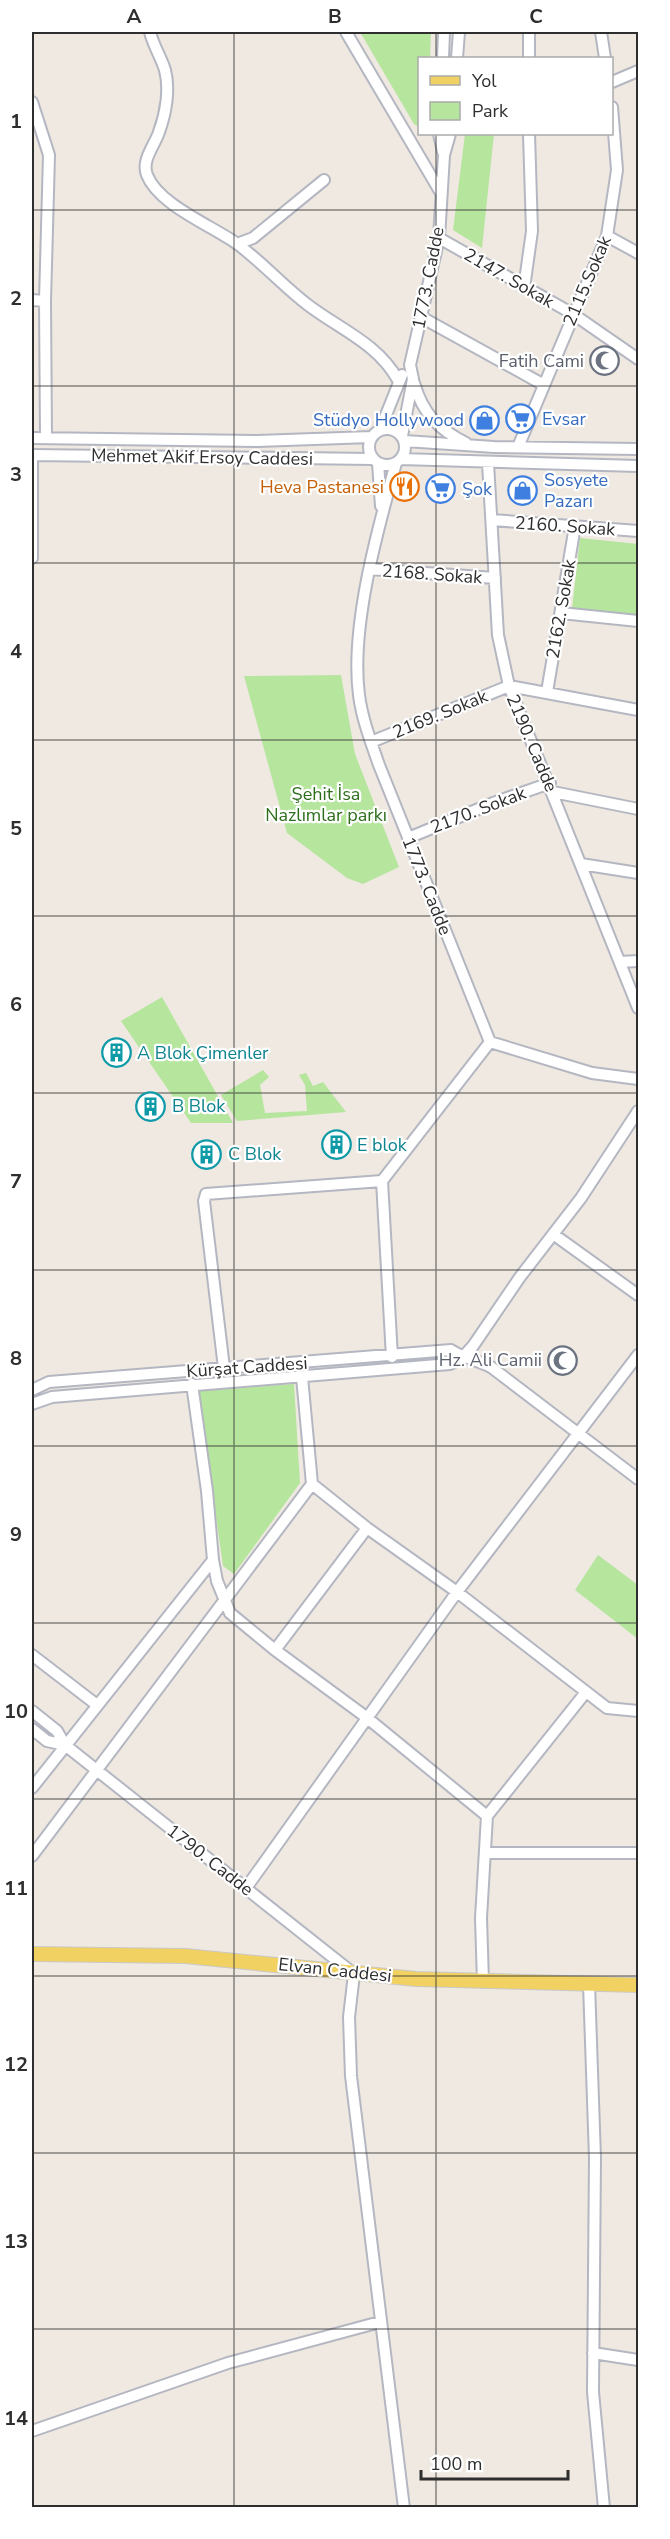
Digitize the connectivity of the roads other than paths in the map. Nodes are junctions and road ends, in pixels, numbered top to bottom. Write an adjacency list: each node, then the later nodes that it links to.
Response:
1 (150, 32): 23 (street)
2 (346, 32): 20 (street)
3 (444, 32): 7 (street)
4 (459, 32): 8 (street)
5 (529, 32): 9 (street)
6 (601, 32): 10 (street)
7 (443, 57)
8 (457, 57)
9 (528, 57)
10 (605, 57)
11 (639, 71): 12 (street)
12 (613, 81)
13 (32, 102): 27 (street)
14 (613, 120): 21 (street, 2115.Sokak)
15 (439, 135): 18 (street, 1773. Cadde)
16 (450, 135): 18 (street, 1773. Cadde)
17 (529, 135): 25 (street)
18 (444, 155): 20 (street, 1773. Cadde)
19 (324, 180): 23 (street)
20 (441, 194): 22 (street, 1773. Cadde)
21 (607, 236): 24 (street); 28 (street, 2115.Sokak)
22 (439, 238): 25 (street, 2147. Sokak); 29 (street, 1773. Cadde)
23 (237, 244): 33 (street)
24 (639, 253)
25 (524, 288): 28 (street, 2147. Sokak)
26 (32, 300): 27 (street)
27 (45, 301): 37 (street)
28 (573, 314): 30 (street, 2147. Sokak); 34 (street, 2115.Sokak)
29 (420, 317): 31 (street, 1773. Cadde); 34 (street)
30 (639, 359)
31 (410, 365): 32 (street, 1773. Cadde); 33 (street, 1773. Cadde)
32 (413, 379): 38 (street, 1773. Cadde); 39 (street)
33 (398, 380): 35 (street, 1773. Cadde)
34 (544, 385): 40 (street, 2115.Sokak)
35 (376, 434): 37 (street, Mehmet Akif Ersoy Caddesi); 38 (street); 43 (street)
36 (32, 438): 37 (street, Mehmet Akif Ersoy Caddesi)
37 (46, 438)
38 (404, 439): 39 (street); 44 (street)
39 (472, 446): 40 (street)
40 (518, 447): 41 (street)
41 (639, 449)
42 (32, 455): 43 (street, Mehmet Akif Ersoy Caddesi); 51 (street)
43 (376, 461): 44 (street); 47 (street)
44 (399, 461): 45 (street); 47 (street)
45 (488, 464): 46 (street); 48 (street, 2190. Cadde)
46 (639, 466)
47 (381, 516): 52 (street, 1773. Cadde)
48 (492, 520): 49 (street, 2160. Sokak); 53 (street, 2190. Cadde)
49 (575, 526): 50 (street, 2160. Sokak); 54 (street, 2162. Sokak)
50 (639, 531)
51 (32, 558)
52 (370, 569): 53 (street, 2168. Sokak); 59 (street, 1773. Cadde)
53 (495, 578): 56 (street, 2190. Cadde)
54 (561, 613): 55 (street); 57 (street, 2162. Sokak)
55 (639, 621)
56 (508, 686): 57 (street); 59 (street, 2169. Sokak); 60 (street, 2190. Cadde)
57 (547, 692): 58 (street)
58 (639, 710)
59 (371, 742): 62 (street, 1773. Cadde)
60 (551, 788): 61 (street); 62 (street, 2170. Sokak); 63 (street, 2190. Cadde)
61 (639, 809)
62 (408, 838): 68 (street, 1773. Cadde)
63 (581, 864): 64 (street); 66 (street, 2190. Cadde)
64 (639, 873)
65 (639, 961): 66 (street)
66 (620, 962): 67 (street, 2190. Cadde)
67 (639, 1008)
68 (490, 1042): 69 (street); 71 (street)
69 (639, 1079)
70 (639, 1111): 72 (street)
71 (382, 1181): 75 (street); 77 (street)
72 (553, 1234): 73 (street); 76 (street)
73 (639, 1295)
74 (639, 1355): 81 (street)
75 (392, 1357): 76 (street, Kürşat Caddesi); 77 (street, Kürşat Caddesi)
76 (462, 1358): 78 (street, Kürşat Caddesi); 81 (street)
77 (224, 1368): 80 (street, Kürşat Caddesi)
78 (302, 1377): 79 (street, Kürşat Caddesi); 83 (street)
79 (192, 1384): 80 (street, Kürşat Caddesi); 85 (street)
80 (32, 1398)
81 (578, 1432): 82 (street); 86 (street)
82 (639, 1479)
83 (312, 1484): 84 (street); 87 (street)
84 (367, 1528): 86 (street); 88 (street)
85 (213, 1560): 87 (street); 91 (street)
86 (457, 1592): 90 (street); 94 (street)
87 (224, 1599): 88 (street); 97 (street)
88 (275, 1650): 94 (street)
89 (32, 1655): 91 (street)
90 (586, 1692): 93 (street); 99 (street)
91 (97, 1705): 96 (street)
92 (32, 1711): 96 (street, 1790. Cadde)
93 (639, 1711)
94 (366, 1717): 99 (street); 103 (street)
95 (32, 1729): 96 (street, 1790. Cadde)
96 (65, 1745): 97 (street, 1790. Cadde); 98 (street)
97 (97, 1770): 102 (street); 103 (street, 1790. Cadde)
98 (32, 1788)
99 (487, 1816): 100 (street)
100 (484, 1853): 101 (street); 106 (street)
101 (639, 1853)
102 (32, 1856)
103 (246, 1888): 105 (street, 1790. Cadde)
104 (32, 1954): 105 (main road, Elvan Caddesi)
105 (354, 1974): 106 (main road, Elvan Caddesi); 109 (street)
106 (483, 1982): 107 (main road, Elvan Caddesi)
107 (589, 1984): 108 (main road, Elvan Caddesi); 110 (street)
108 (639, 1985)
109 (380, 2322): 112 (street); 113 (street)
110 (593, 2354): 111 (street); 114 (street)
111 (639, 2360)
112 (32, 2431)
113 (404, 2508)
114 (603, 2508)

